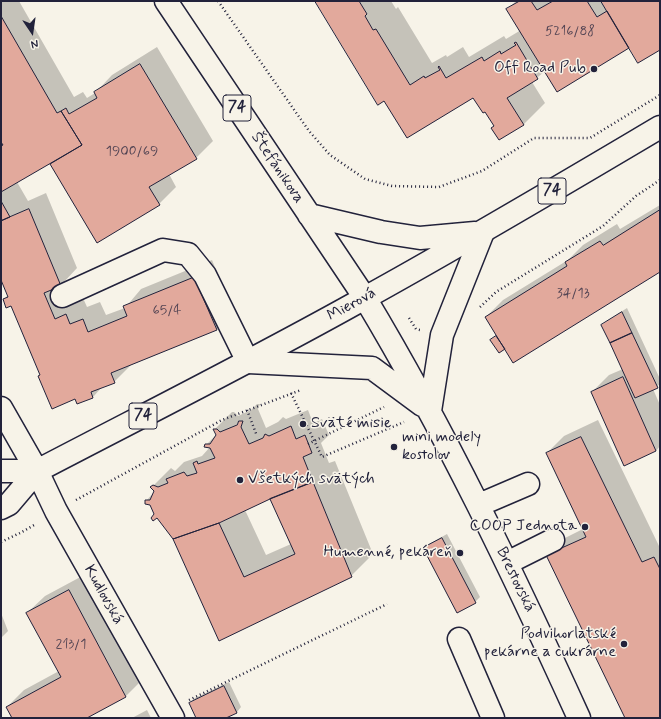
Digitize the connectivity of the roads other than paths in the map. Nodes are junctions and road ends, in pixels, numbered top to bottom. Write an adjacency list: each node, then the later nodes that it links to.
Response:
1 (166, 1): 3 (main road, Štefánikova / 74)
2 (660, 127): 4 (main road, Mierová / 74)
3 (309, 215): 4 (main road, 74); 6 (main road, 74)
4 (483, 232): 6 (main road, Mierová / 74); 9 (main road)
5 (62, 296): 7 (main road)
6 (365, 298): 7 (main road, Mierová / 74); 9 (main road, Brestovská)
7 (248, 362): 9 (main road); 11 (main road, Mierová / 74)
8 (1, 408): 11 (main road, Kudlovská)
9 (430, 411): 13 (main road, Brestovská)
10 (1, 470): 11 (main road)
11 (37, 471): 14 (main road); 18 (main road, Kudlovská)
12 (528, 484): 13 (main road)
13 (479, 506): 16 (main road, Brestovská)
14 (1, 508)
15 (553, 540): 16 (main road)
16 (507, 563): 20 (main road, Brestovská)
17 (459, 638): 19 (main road)
18 (170, 714)
19 (493, 718)
20 (579, 718)

